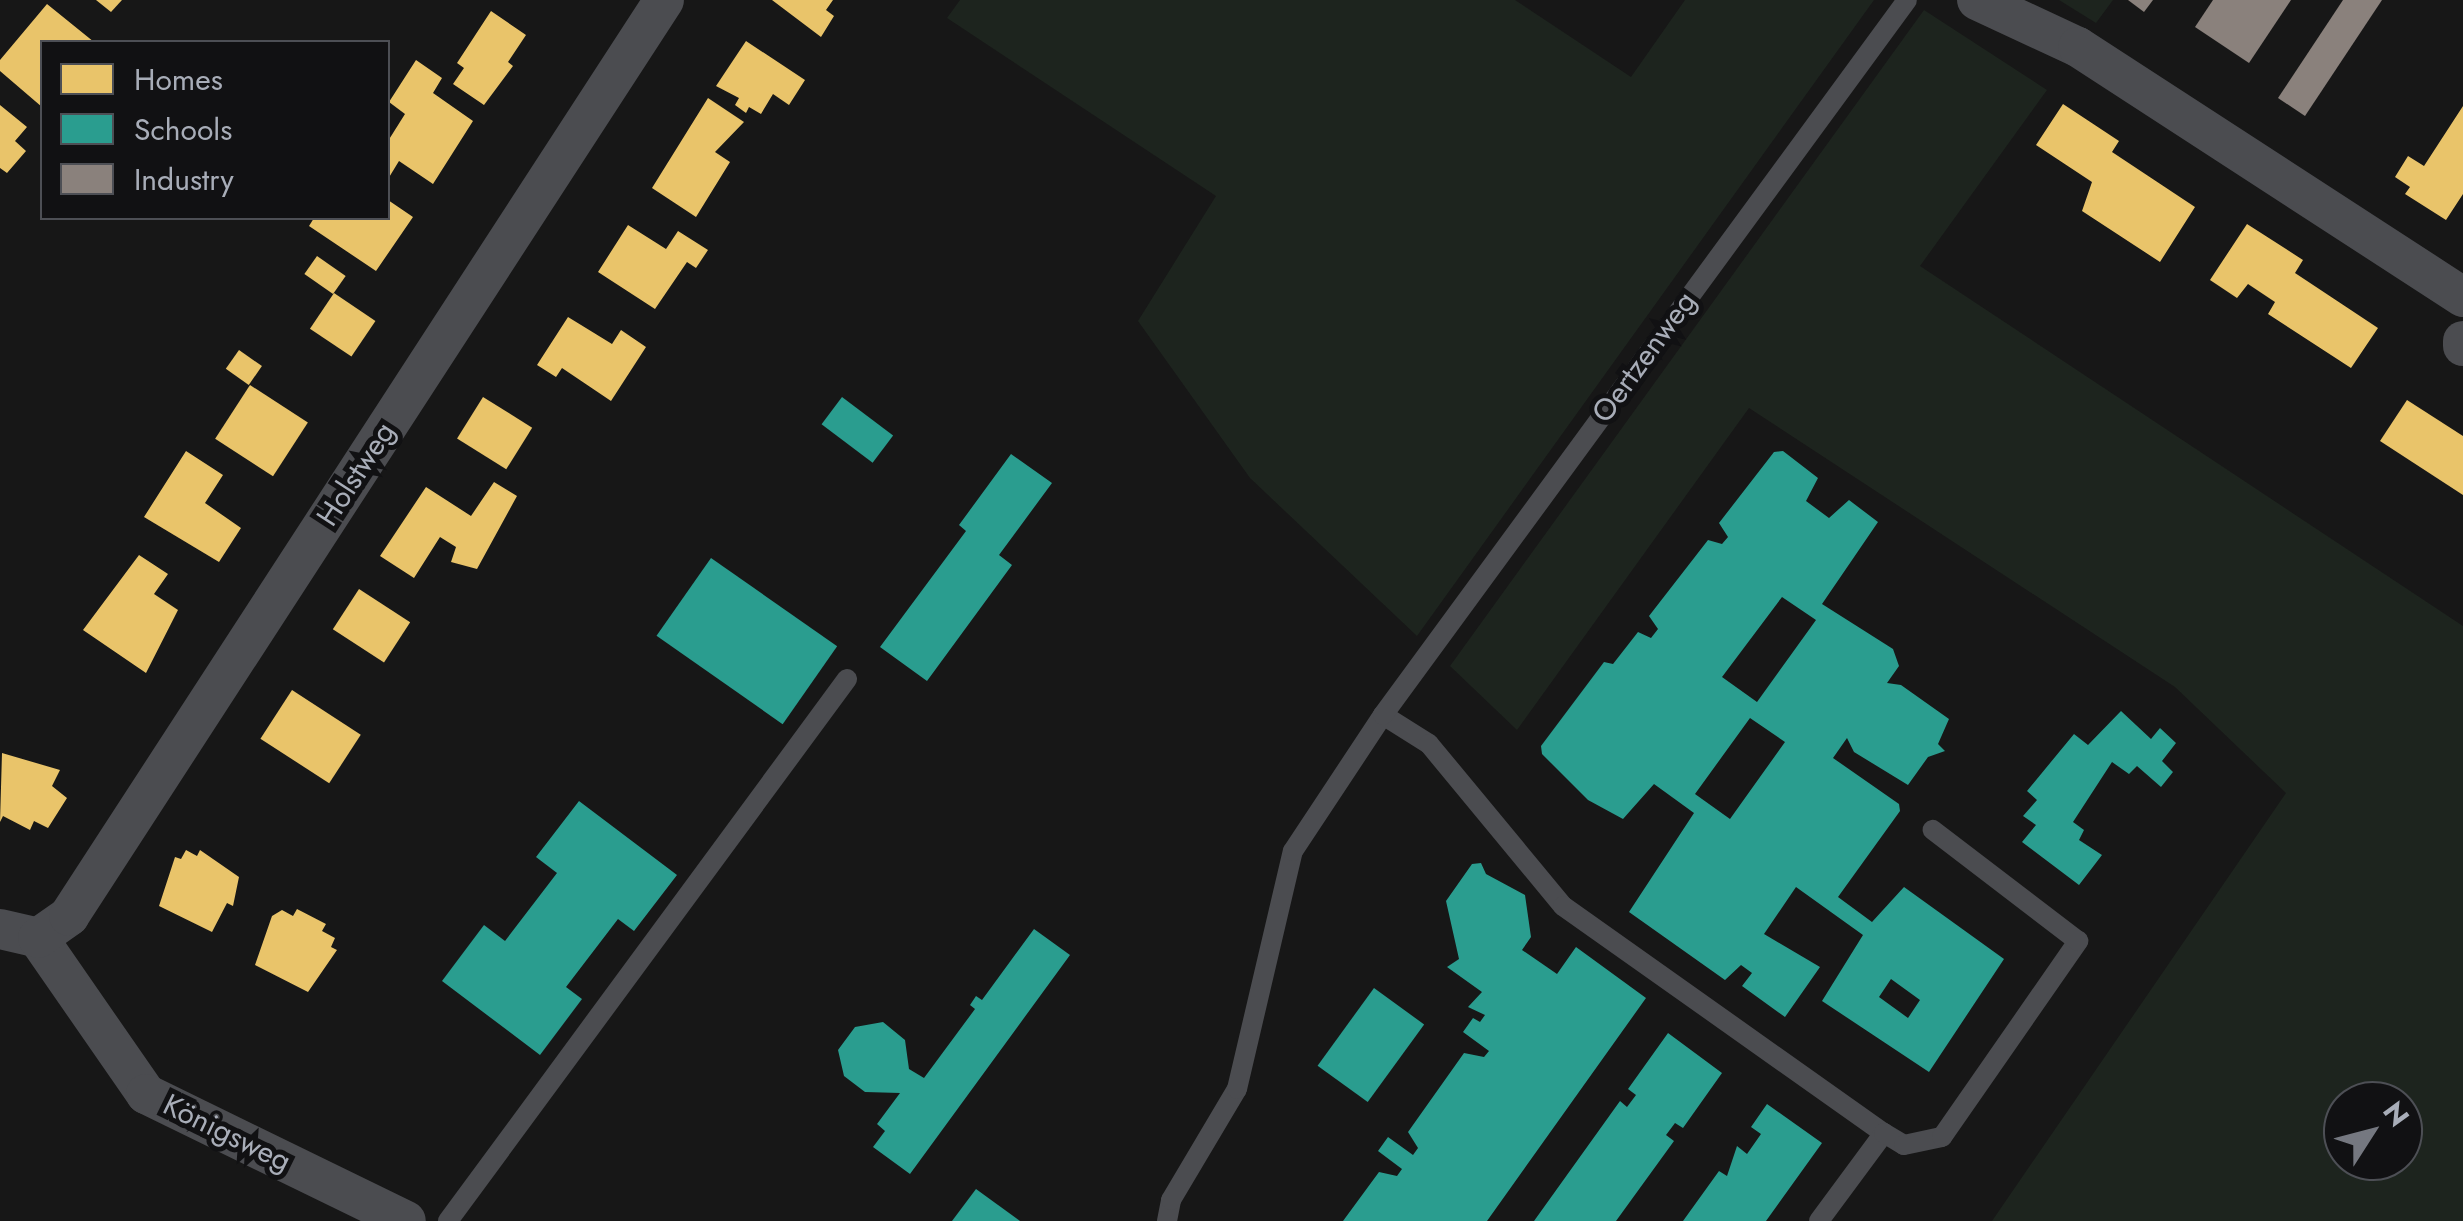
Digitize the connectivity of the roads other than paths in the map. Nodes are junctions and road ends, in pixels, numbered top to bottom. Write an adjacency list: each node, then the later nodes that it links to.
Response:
1 (664, 0): 8 (street, Holstweg)
2 (1906, 0): 6 (lane, Oertzenweg)
3 (1977, 0): 4 (street)
4 (2463, 297)
5 (847, 679): 11 (lane)
6 (1383, 715): 9 (lane); 12 (lane, Oertzenweg)
7 (1933, 830): 9 (lane)
8 (19, 933): 10 (street, Königsweg)
9 (1884, 1133): 13 (lane)
10 (406, 1221)
11 (448, 1221)
12 (1167, 1221)
13 (1820, 1221)

